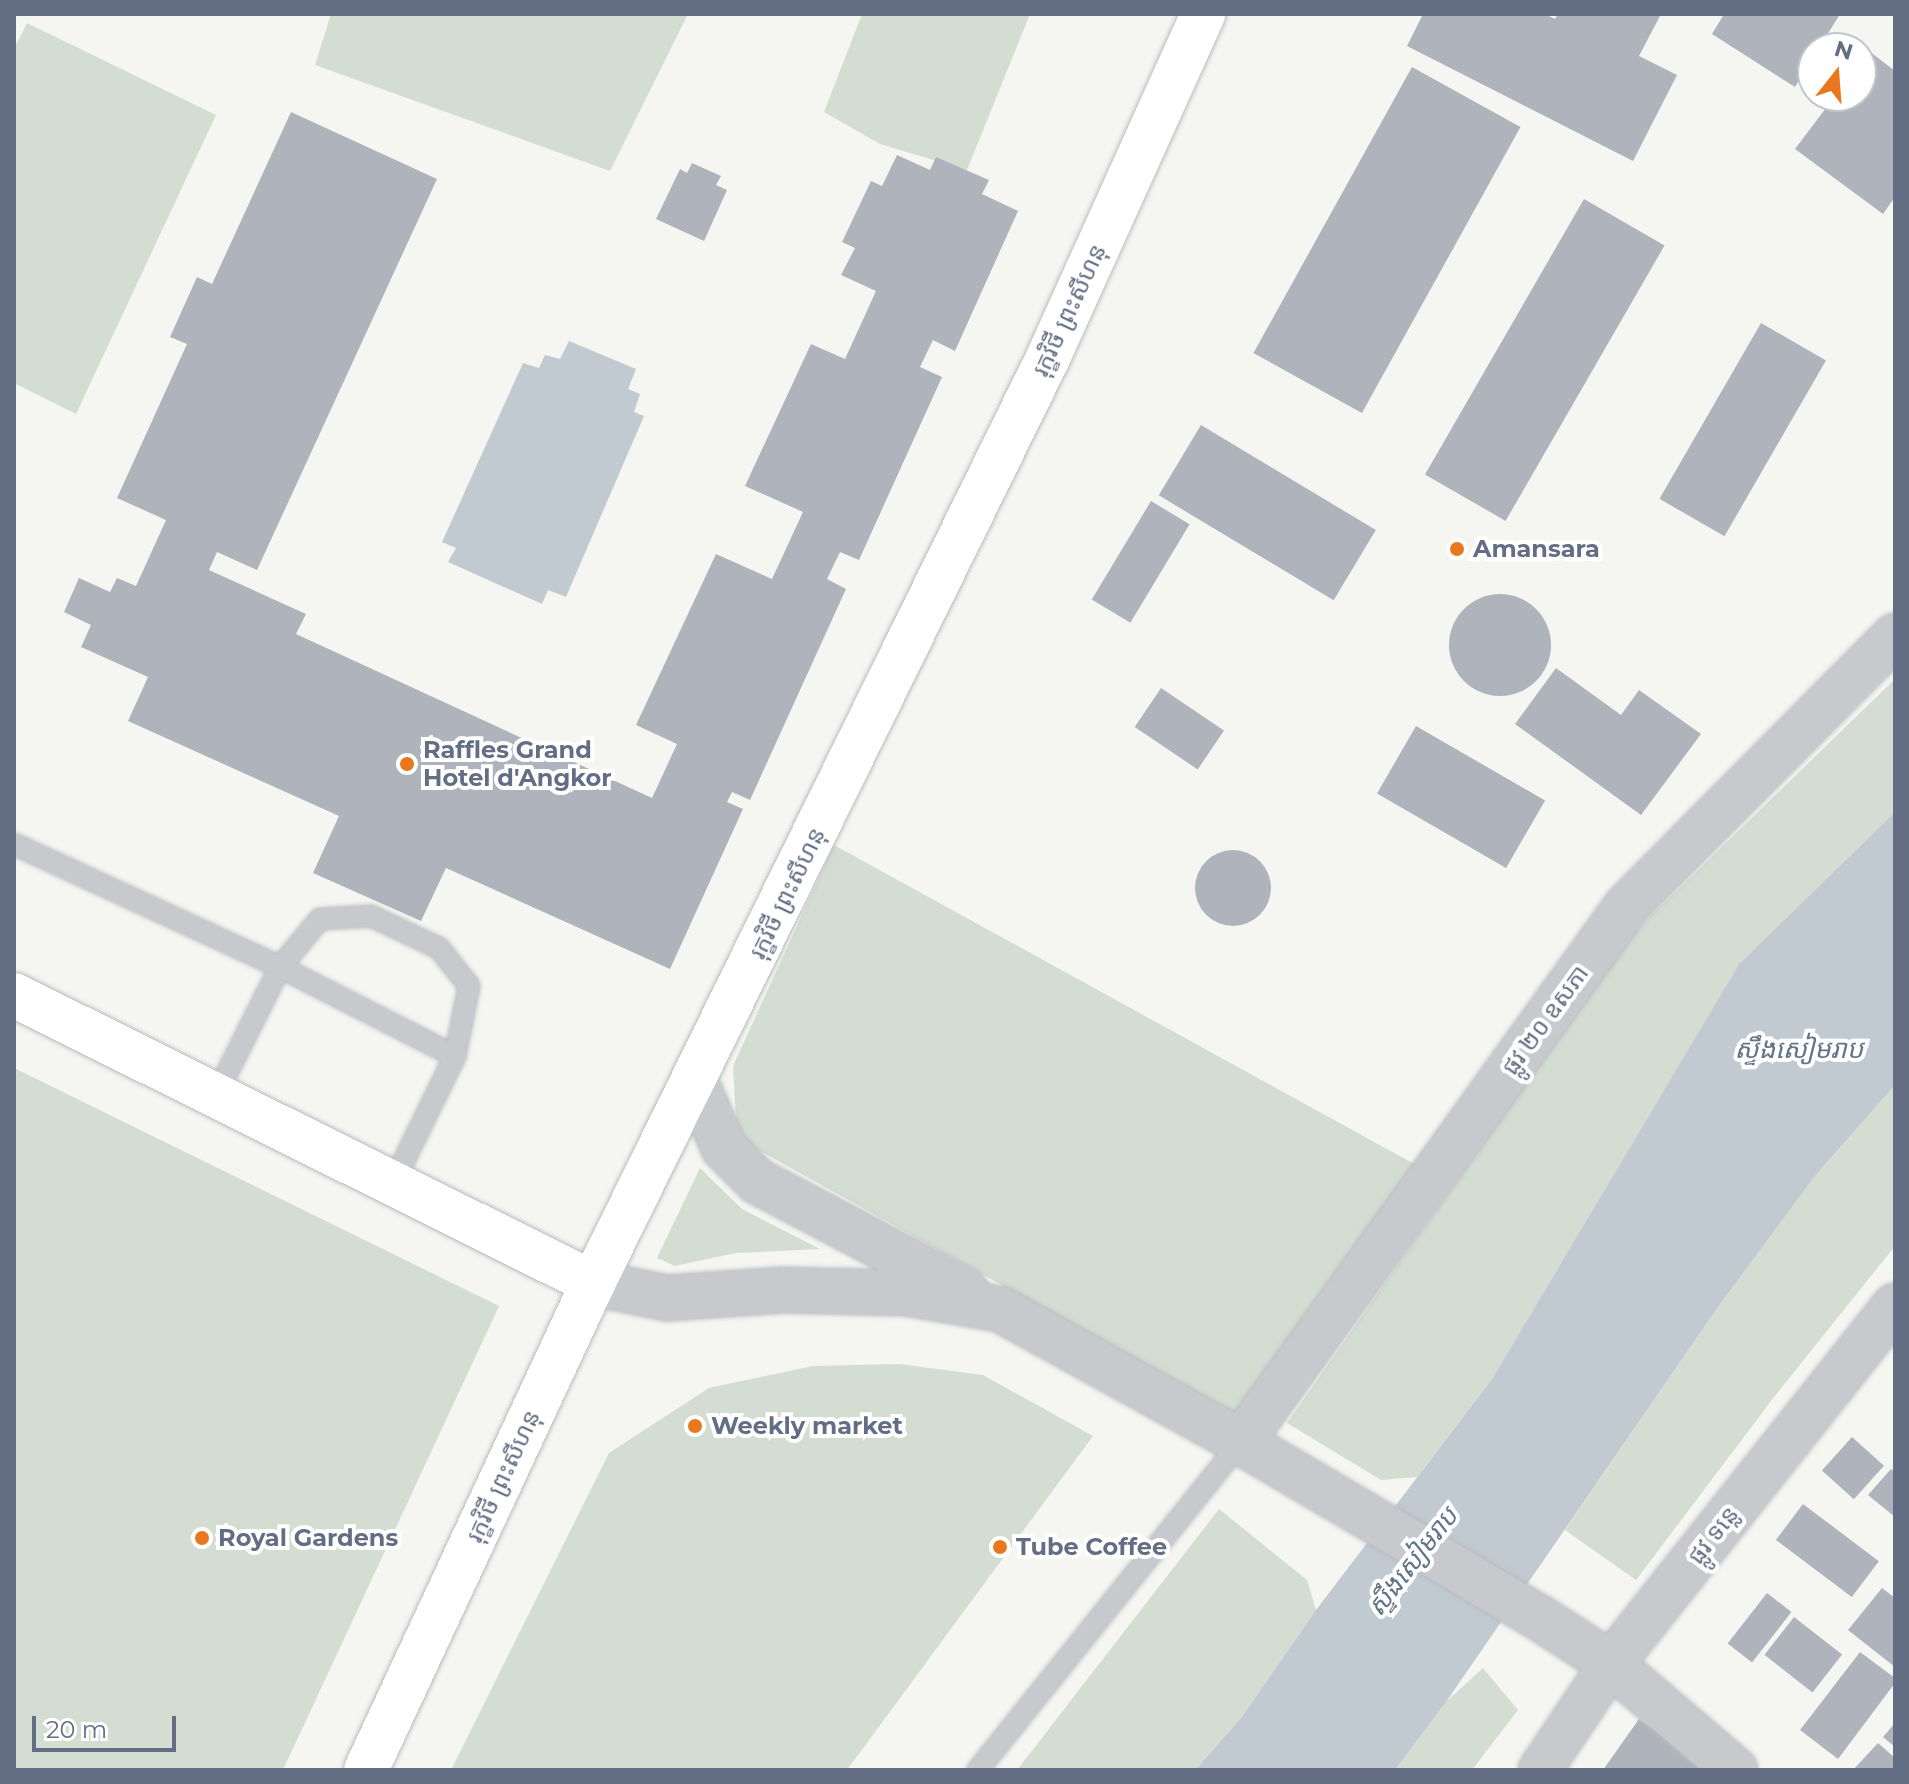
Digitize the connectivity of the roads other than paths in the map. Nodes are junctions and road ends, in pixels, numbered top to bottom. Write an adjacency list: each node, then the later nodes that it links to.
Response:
1 (1203, 14): 7 (main road, រុក្ខវិថី ព្រះសីហនុ)
2 (1895, 636): 13 (street, ផ្លូវ ២០ ឧសភា)
3 (14, 844): 4 (lane)
4 (280, 967): 6 (lane); 6 (lane); 8 (lane)
5 (16, 1002): 8 (main road)
6 (455, 1056): 9 (lane)
7 (695, 1081): 10 (main road, រុក្ខវិថី ព្រះសីហនុ); 12 (street)
8 (216, 1095): 9 (main road)
9 (393, 1183): 10 (main road)
10 (593, 1283): 12 (street); 15 (main road, រុក្ខវិថី ព្រះសីហនុ)
11 (1895, 1306): 14 (street, ផ្លូវ ទន្លេ)
12 (1000, 1309): 13 (street)
13 (1241, 1442): 14 (street); 16 (lane)
14 (1611, 1664): 17 (street, ផ្លូវ ទន្លេ); 18 (street)
15 (366, 1770)
16 (978, 1770)
17 (1540, 1770)
18 (1735, 1770)

